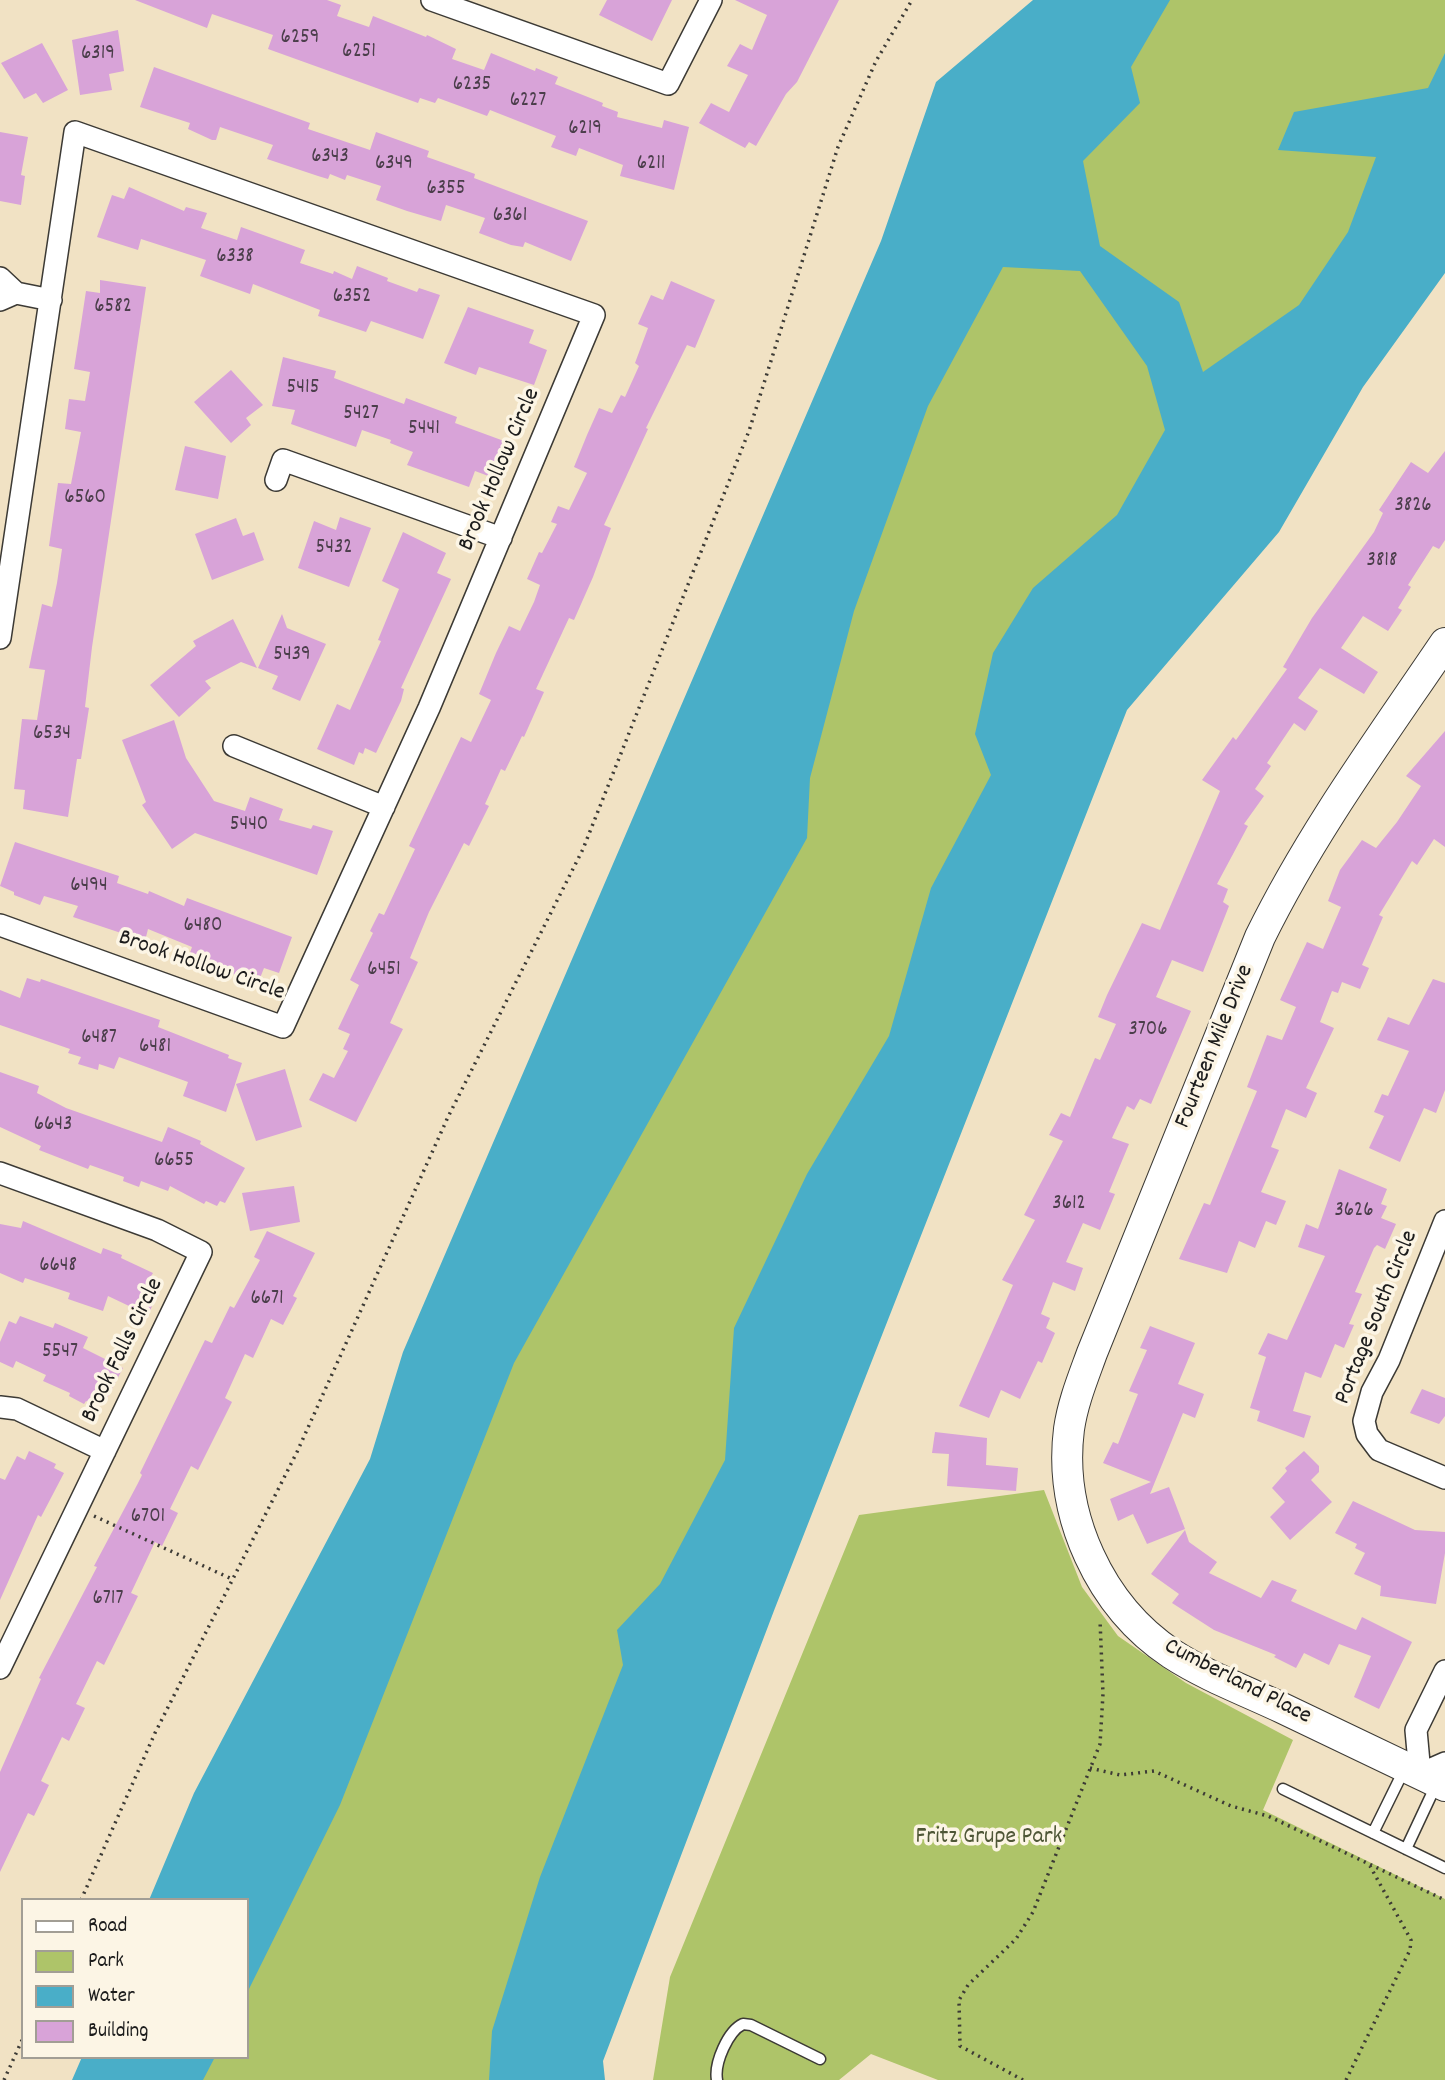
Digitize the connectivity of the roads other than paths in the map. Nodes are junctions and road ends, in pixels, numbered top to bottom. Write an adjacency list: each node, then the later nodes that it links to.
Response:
1 (432, 0): 2 (street)
2 (711, 0)
3 (0, 278): 4 (street)
4 (8, 296): 5 (street)
5 (51, 299): 7 (street, Brook Hollow Circle); 8 (street, Brook Hollow Circle)
6 (276, 481): 7 (street)
7 (501, 538): 11 (street, Brook Hollow Circle)
8 (0, 638)
9 (1445, 643): 18 (street, Fourteen Mile Drive)
10 (234, 746): 11 (street)
11 (384, 807): 12 (street, Brook Hollow Circle)
12 (0, 925)
13 (0, 1173): 16 (street, Brook Falls Circle)
14 (1445, 1221): 17 (street, Portage South Circle)
15 (0, 1407): 16 (street)
16 (105, 1451): 19 (street, Brook Falls Circle)
17 (1445, 1478)
18 (1069, 1485): 21 (street, Cumberland Place)
19 (0, 1668)
20 (1445, 1671): 21 (street)
21 (1430, 1775): 23 (lane); 24 (lane)
22 (1283, 1789): 23 (lane)
23 (1373, 1833): 24 (lane)
24 (1406, 1849): 25 (lane)
25 (1445, 1868)
26 (820, 2059): 27 (lane)
27 (717, 2080)

